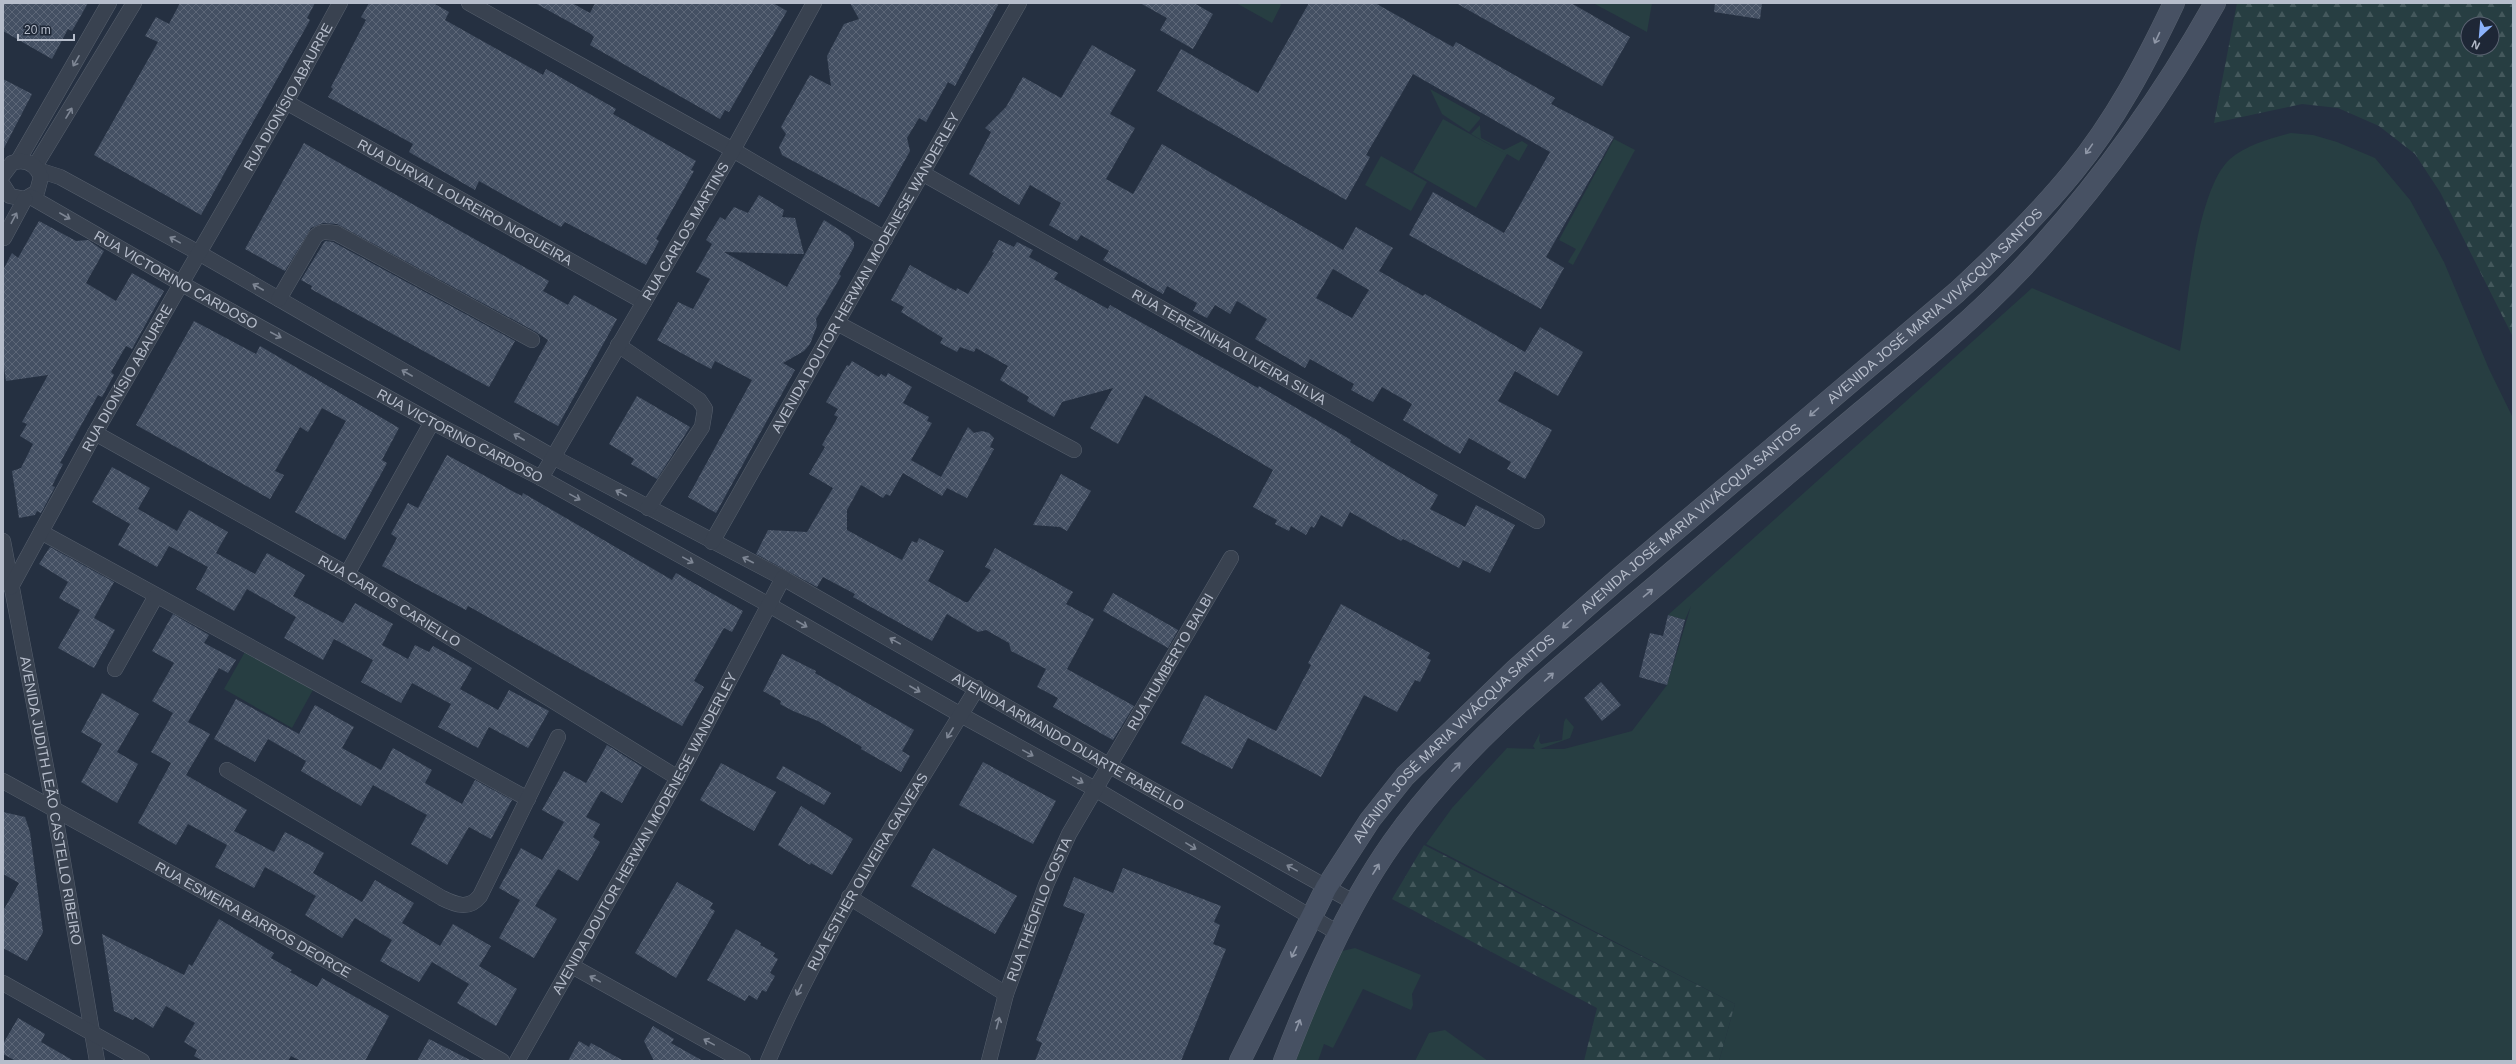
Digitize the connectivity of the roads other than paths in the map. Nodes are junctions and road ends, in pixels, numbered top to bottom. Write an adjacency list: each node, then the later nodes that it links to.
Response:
1 (109, 3): 12 (street, one-way to 12)
2 (134, 3): 10 (street, one-way to 2)
3 (340, 3): 9 (street, RUA DIONÍSIO ABAURRE)
4 (470, 3): 11 (street)
5 (814, 3): 11 (street, RUA CARLOS MARTINS)
6 (1018, 3): 14 (street, AVENIDA DOUTOR HERWAN MODENESE WANDERLEY)
7 (2174, 3): 55 (main road, AVENIDA JOSÉ MARIA VIVÁCQUA SANTOS, one-way to 55)
8 (2215, 3): 57 (main road, AVENIDA JOSÉ MARIA VIVÁCQUA SANTOS, one-way to 8)
9 (286, 102): 21 (street, RUA DIONÍSIO ABAURRE); 24 (street, RUA DURVAL LOUREIRO NOGUEIRA)
10 (48, 146): 13 (street); 16 (street)
11 (733, 150): 20 (street); 24 (street, RUA CARLOS MARTINS)
12 (18, 161): 13 (street, RUA VICTORINO CARDOSO); 15 (street)
13 (37, 168): 16 (street, RUA VICTORINO CARDOSO); 18 (street)
14 (922, 173): 20 (street, AVENIDA DOUTOR HERWAN MODENESE WANDERLEY); 34 (street, RUA TEREZINHA OLIVEIRA SILVA)
15 (3, 175)
16 (60, 177): 21 (street, RUA VICTORINO CARDOSO, one-way to 16)
17 (3, 185): 18 (street, RUA VICTORINO CARDOSO)
18 (28, 198): 19 (street, one-way to 18); 22 (street, RUA VICTORINO CARDOSO, one-way to 22)
19 (3, 237)
20 (884, 239): 25 (street, AVENIDA DOUTOR HERWAN MODENESE WANDERLEY)
21 (199, 253): 22 (street, RUA DIONÍSIO ABAURRE); 23 (street, RUA VICTORINO CARDOSO, one-way to 21)
22 (182, 284): 28 (street, RUA VICTORINO CARDOSO, one-way to 28); 29 (street, RUA DIONÍSIO ABAURRE)
23 (279, 299): 26 (street); 31 (street, RUA VICTORINO CARDOSO, one-way to 23)
24 (644, 302): 27 (street, RUA CARLOS MARTINS)
25 (837, 323): 30 (street); 37 (street, AVENIDA DOUTOR HERWAN MODENESE WANDERLEY)
26 (532, 340)
27 (618, 345): 31 (street, RUA CARLOS MARTINS); 33 (street)
28 (432, 422): 32 (street, RUA VICTORINO CARDOSO); 39 (street)
29 (95, 433): 35 (street, RUA DIONÍSIO ABAURRE); 39 (street, RUA CARLOS CARIELLO)
30 (1074, 450)
31 (553, 457): 32 (street, RUA VICTORINO CARDOSO); 33 (street, AVENIDA ARMANDO DUARTE RABELLO, one-way to 31)
32 (541, 478): 43 (street, AVENIDA ARMANDO DUARTE RABELLO, one-way to 43)
33 (648, 508): 37 (street, AVENIDA ARMANDO DUARTE RABELLO)
34 (1537, 521)
35 (41, 532): 41 (street, RUA DIONÍSIO ABAURRE); 42 (street)
36 (3, 541): 41 (street, AVENIDA JUDITH LEÃO CASTELLO RIBEIRO)
37 (712, 542): 40 (street, AVENIDA ARMANDO DUARTE RABELLO, one-way to 37)
38 (1231, 558): 48 (street, RUA HUMBERTO BALBI)
39 (347, 574): 50 (street, RUA CARLOS CARIELLO)
40 (783, 578): 43 (street); 45 (street, AVENIDA ARMANDO DUARTE RABELLO, one-way to 40)
41 (11, 587): 54 (street, AVENIDA JUDITH LEÃO CASTELLO RIBEIRO)
42 (156, 596): 44 (street); 53 (street)
43 (769, 605): 46 (street, AVENIDA ARMANDO DUARTE RABELLO, one-way to 46); 50 (street, AVENIDA DOUTOR HERWAN MODENESE WANDERLEY)
44 (115, 669)
45 (978, 688): 46 (street, RUA ESTHER OLIVEIRA GALVEAS); 48 (street, AVENIDA ARMANDO DUARTE RABELLO)
46 (961, 716): 52 (street, AVENIDA ARMANDO DUARTE RABELLO, one-way to 52); 56 (street, RUA ESTHER OLIVEIRA GALVEAS, one-way to 56)
47 (558, 737): 53 (street)
48 (1110, 766): 52 (street, RUA THÉOFILO COSTA); 55 (street, AVENIDA ARMANDO DUARTE RABELLO, one-way to 48)
49 (227, 770): 53 (street)
50 (678, 778): 60 (street, AVENIDA DOUTOR HERWAN MODENESE WANDERLEY)
51 (3, 781): 54 (street, RUA ESMEIRA BARROS DEORCE)
52 (1095, 789): 58 (street, AVENIDA ARMANDO DUARTE RABELLO, one-way to 58); 62 (street, RUA THÉOFILO COSTA)
53 (528, 799)
54 (54, 809): 63 (street, AVENIDA JUDITH LEÃO CASTELLO RIBEIRO); 66 (street, RUA ESMEIRA BARROS DEORCE)
55 (1326, 888): 57 (street, AVENIDA ARMANDO DUARTE RABELLO); 58 (main road, AVENIDA JOSÉ MARIA VIVÁCQUA SANTOS)
56 (849, 897): 62 (street); 69 (street, RUA ESTHER OLIVEIRA GALVEAS, one-way to 69)
57 (1355, 903): 59 (main road, AVENIDA JOSÉ MARIA VIVÁCQUA SANTOS)
58 (1311, 917): 59 (street, AVENIDA ARMANDO DUARTE RABELLO); 71 (main road, AVENIDA JOSÉ MARIA VIVÁCQUA SANTOS, one-way to 71)
59 (1338, 933): 72 (main road, AVENIDA JOSÉ MARIA VIVÁCQUA SANTOS, one-way to 59)
60 (572, 966): 67 (street, AVENIDA DOUTOR HERWAN MODENESE WANDERLEY); 68 (street, one-way to 60)
61 (3, 983): 63 (street)
62 (1006, 994): 70 (street, RUA THÉOFILO COSTA, one-way to 62)
63 (92, 1034): 64 (street, AVENIDA JUDITH LEÃO CASTELLO RIBEIRO); 65 (street)
64 (97, 1061)
65 (142, 1061)
66 (502, 1061)
67 (517, 1061)
68 (743, 1061)
69 (768, 1061)
70 (989, 1061)
71 (1240, 1061)
72 (1284, 1061)

